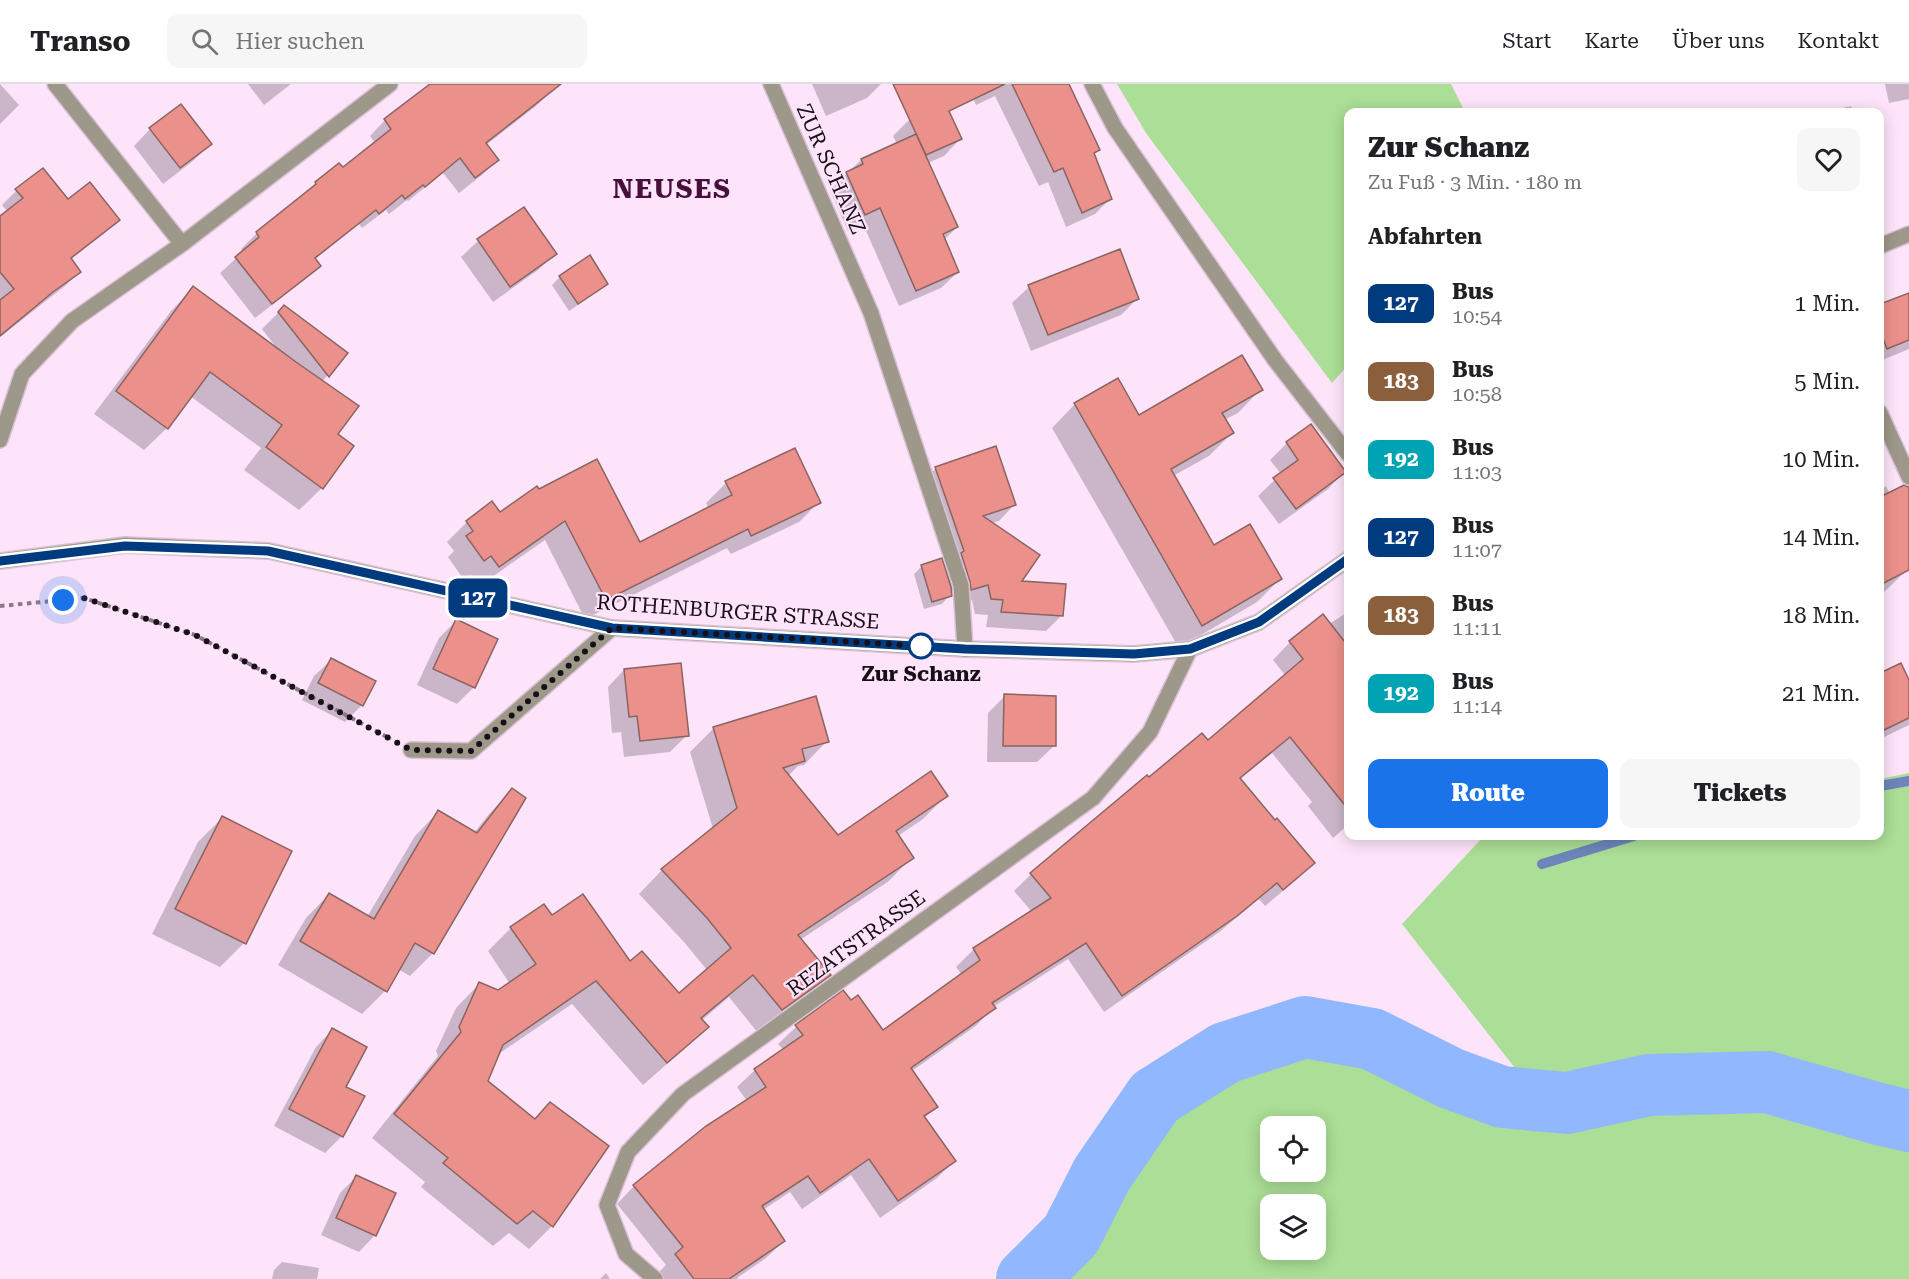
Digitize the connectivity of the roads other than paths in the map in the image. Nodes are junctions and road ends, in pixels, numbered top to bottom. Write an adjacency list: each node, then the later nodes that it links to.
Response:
1 (56, 84): 6 (street)
2 (390, 84): 6 (street)
3 (771, 84): 15 (street, ZUR SCHANZ)
4 (1092, 84): 10 (street)
5 (1909, 234): 7 (street)
6 (182, 244): 9 (street)
7 (1884, 244)
8 (1884, 422): 11 (street)
9 (0, 440)
10 (1344, 449)
11 (1909, 477)
12 (0, 561): 14 (street, ROTHENBURGER STRASSE)
13 (1344, 562): 16 (street, ROTHENBURGER STRASSE)
14 (612, 628): 15 (street, ROTHENBURGER STRASSE); 17 (street)
15 (965, 649): 16 (street, ROTHENBURGER STRASSE)
16 (1190, 649): 18 (street, REZATSTRASSE)
17 (411, 750)
18 (655, 1279)

